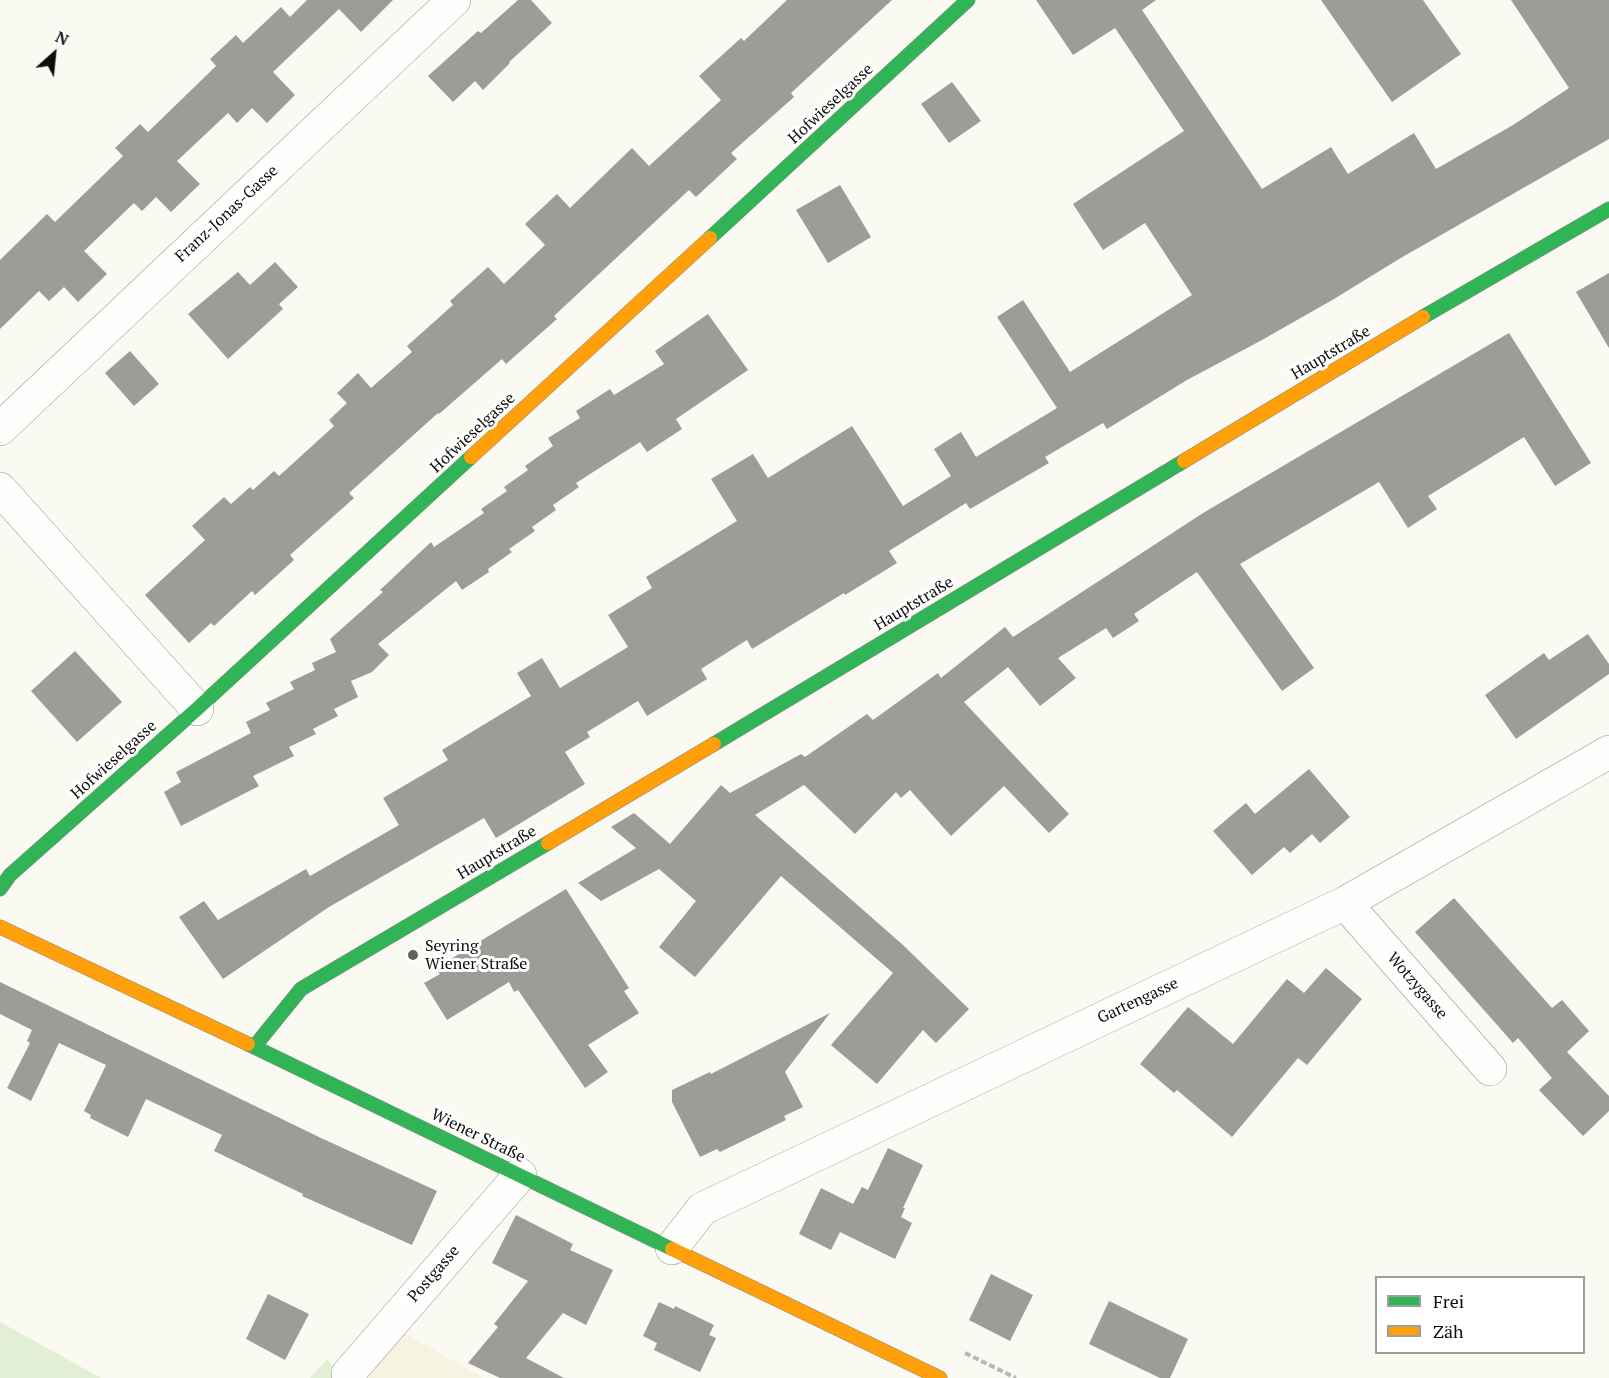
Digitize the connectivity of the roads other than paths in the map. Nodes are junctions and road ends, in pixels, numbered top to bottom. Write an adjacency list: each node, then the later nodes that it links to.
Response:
1 (454, 0): 4 (street, Franz-Jonas-Gasse)
2 (968, 0): 6 (street, Hofwieselgasse)
3 (1609, 209): 11 (street, Hauptstraße)
4 (0, 429)
5 (0, 489): 6 (street)
6 (196, 709): 8 (street, Hofwieselgasse)
7 (1609, 752): 9 (street, Gartengasse)
8 (0, 890)
9 (1345, 903): 12 (street, Wotzygasse); 14 (street, Gartengasse)
10 (0, 927): 11 (street, Wiener Straße)
11 (254, 1047): 13 (street, Wiener Straße)
12 (1490, 1070)
13 (520, 1175): 14 (street, Wiener Straße); 15 (street, Postgasse)
14 (672, 1248): 16 (street, Wiener Straße)
15 (348, 1374)
16 (940, 1378)

